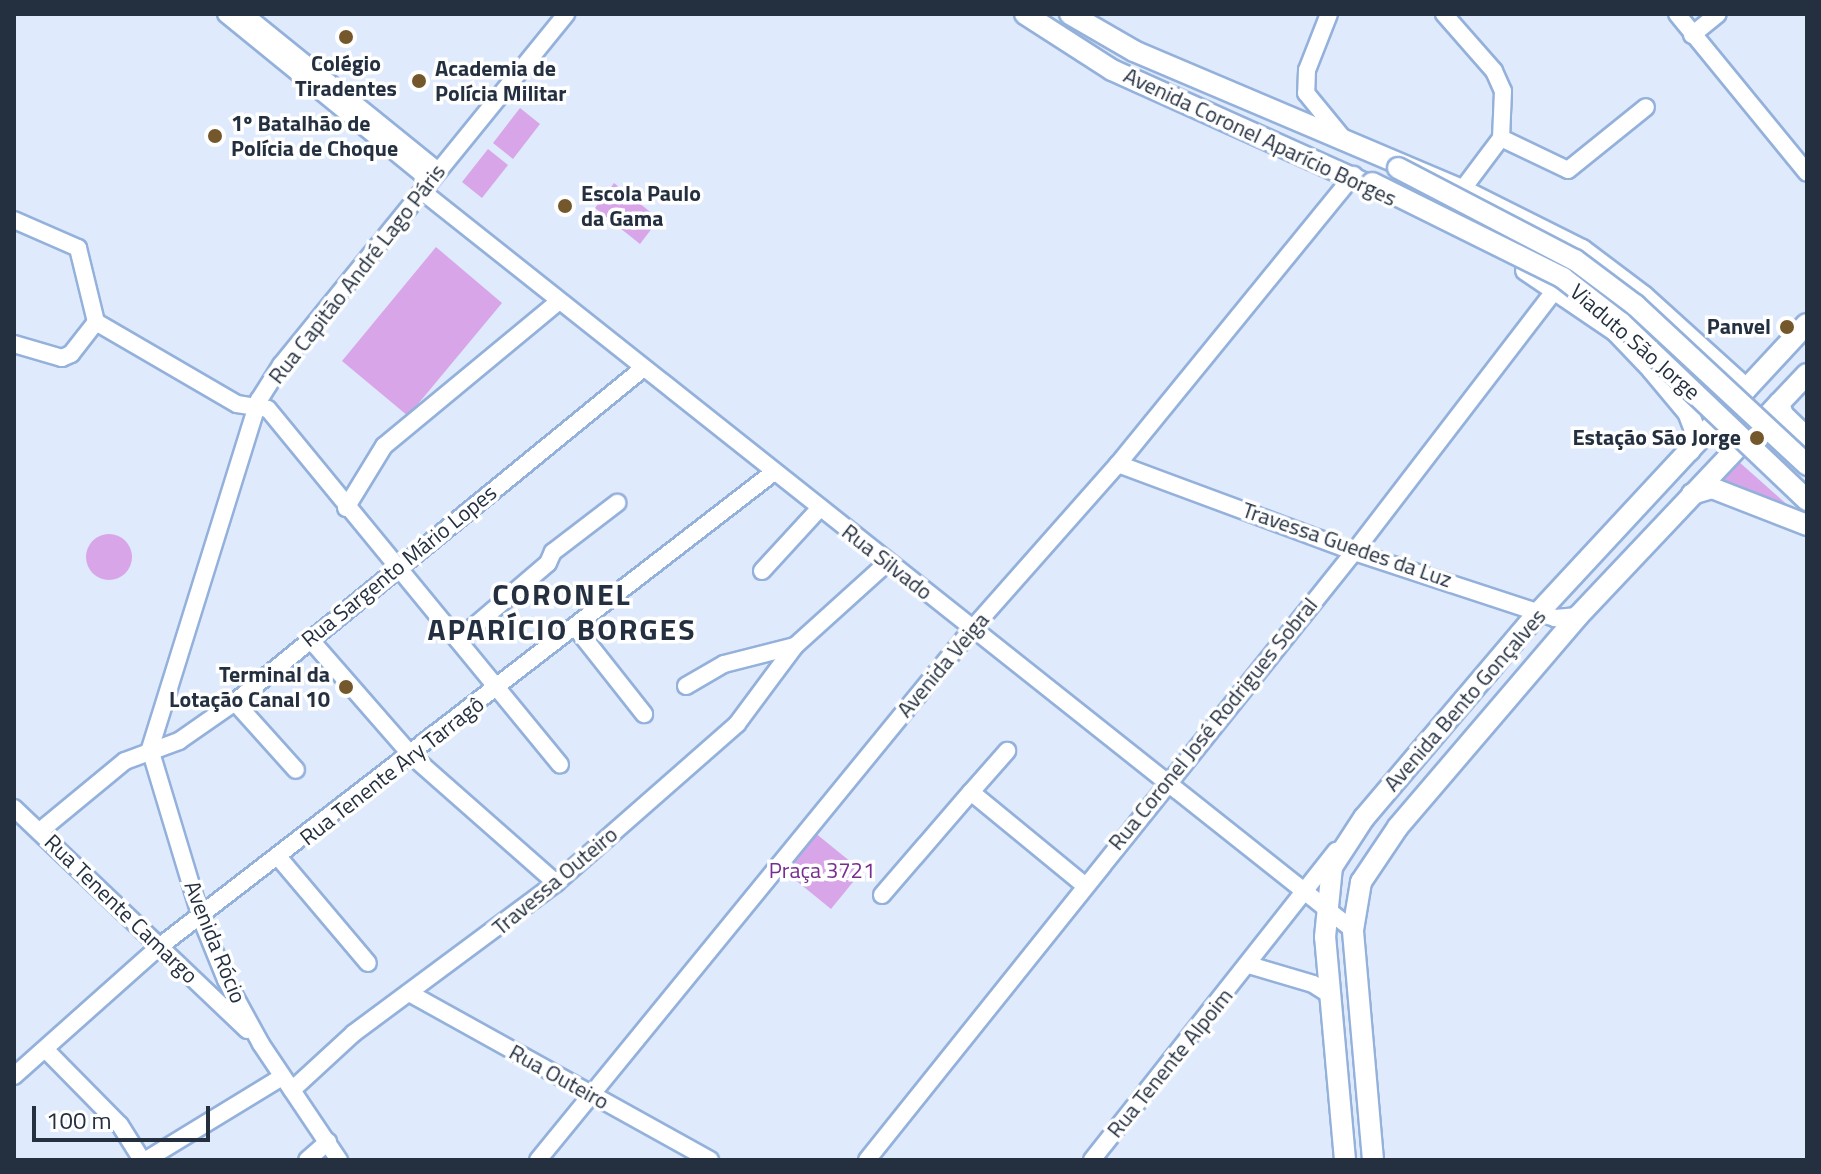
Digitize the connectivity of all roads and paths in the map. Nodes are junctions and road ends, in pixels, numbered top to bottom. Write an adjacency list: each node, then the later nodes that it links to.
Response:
1 (226, 14): 11 (street, Rua Silvado)
2 (244, 14): 11 (street, Rua Silvado)
3 (566, 14): 18 (street, Rua Capitão André Lago Páris)
4 (1025, 14): 17 (main road, Avenida Coronel Aparício Borges)
5 (1070, 14): 14 (main road, Avenida Coronel Aparício Borges)
6 (1329, 14): 14 (street)
7 (1444, 14): 13 (street)
8 (1677, 14): 10 (street)
9 (1718, 14): 10 (street)
10 (1692, 35): 16 (street)
11 (274, 46): 18 (street, Rua Silvado)
12 (1646, 107): 13 (street)
13 (1501, 138): 19 (street)
14 (1348, 144): 15 (main road, Avenida Coronel Aparício Borges)
15 (1379, 157): 19 (main road, Avenida Coronel Aparício Borges); 36 (main road, Viaduto São Jorge, bridge)
16 (1807, 173)
17 (1363, 179): 21 (main road, Avenida Coronel Aparício Borges); 35 (street, Avenida Veiga); 40 (main road, Viaduto São Jorge, bridge)
18 (430, 181): 22 (street, Rua Silvado); 32 (street, Rua Capitão André Lago Páris)
19 (1462, 190): 25 (main road, Avenida Coronel Aparício Borges)
20 (14, 220): 23 (street)
21 (1557, 287): 27 (main road, Avenida Coronel Aparício Borges); 45 (street, Rua Coronel José Rodrigues Sobral)
22 (558, 302): 28 (street, Rua Silvado); 42 (street)
23 (96, 322): 26 (street); 32 (street)
24 (1807, 324): 30 (main road, Avenida Bento Gonçalves)
25 (1686, 334): 27 (main road); 30 (main road, Avenida Coronel Aparício Borges)
26 (14, 344)
27 (1652, 369): 34 (main road, Avenida Coronel Aparício Borges)
28 (641, 370): 37 (street, Rua Silvado); 47 (street, Rua Sargento Mário Lopes)
29 (1807, 374): 31 (main road, Avenida Bento Gonçalves)
30 (1746, 389): 34 (main road, Avenida Bento Gonçalves)
31 (1779, 403): 33 (main road); 39 (main road, Avenida Bento Gonçalves)
32 (256, 407): 42 (street); 60 (street, Rua Capitão André Lago Páris)
33 (1807, 438)
34 (1690, 450): 49 (main road, Avenida Bento Gonçalves)
35 (1118, 464): 45 (street, Travessa Guedes da Luz); 52 (street, Avenida Veiga)
36 (1807, 465)
37 (774, 472): 43 (street, Rua Silvado); 51 (street, Rua Tenente Ary Tarragô)
38 (1807, 491): 44 (main road)
39 (1692, 494): 44 (main road); 50 (main road, Avenida Bento Gonçalves)
40 (1807, 500)
41 (617, 503): 54 (street)
42 (346, 508): 47 (street)
43 (820, 508): 46 (street, Rua Silvado); 48 (street)
44 (1806, 525)
45 (1354, 552): 49 (street, Travessa Guedes da Luz); 65 (street, Rua Coronel José Rodrigues Sobral)
46 (888, 562): 52 (street, Rua Silvado); 55 (street, Travessa Outeiro)
47 (394, 568): 53 (street, Rua Sargento Mário Lopes); 54 (street)
48 (762, 571)
49 (1539, 612): 50 (street, Travessa Guedes da Luz); 68 (main road, Avenida Bento Gonçalves)
50 (1578, 616): 77 (main road, Avenida Bento Gonçalves)
51 (576, 628): 57 (street, Rua Tenente Ary Tarragô); 59 (street)
52 (972, 629): 65 (street, Rua Silvado); 87 (street, Avenida Veiga)
53 (309, 638): 58 (street, Rua Sargento Mário Lopes); 62 (street)
54 (458, 640): 57 (street)
55 (795, 646): 56 (street); 71 (street, Travessa Outeiro)
56 (686, 686)
57 (496, 690): 62 (street, Rua Tenente Ary Tarragô); 63 (street)
58 (235, 702): 60 (street, Rua Sargento Mário Lopes); 64 (street)
59 (644, 714)
60 (150, 749): 69 (street, Rua Sargento Mário Lopes); 76 (street, Avenida Rócio)
61 (1007, 751): 66 (street)
62 (412, 756): 70 (street, Rua Tenente Ary Tarragô); 71 (street)
63 (560, 765)
64 (296, 770)
65 (1165, 782): 72 (street, Rua Coronel José Rodrigues Sobral); 73 (street, Rua Silvado)
66 (971, 792): 72 (street); 74 (street)
67 (14, 808): 69 (street, Rua Tenente Camargo)
68 (1364, 818): 73 (street, Rua Tenente Alpoim); 75 (main road, Avenida Bento Gonçalves)
69 (40, 831): 78 (street, Rua Tenente Camargo)
70 (280, 859): 76 (street, Rua Tenente Ary Tarragô); 79 (street)
71 (556, 883): 81 (street, Travessa Outeiro)
72 (1083, 884): 94 (street, Rua Coronel José Rodrigues Sobral)
73 (1303, 890): 75 (street, Rua Silvado); 80 (street, Rua Tenente Alpoim)
74 (882, 895)
75 (1325, 908): 77 (street, Rua Silvado); 82 (main road, Avenida Bento Gonçalves)
76 (201, 918): 78 (street, Rua Tenente Ary Tarragô); 83 (street, Avenida Rócio)
77 (1353, 930): 97 (main road, Avenida Bento Gonçalves)
78 (159, 947): 83 (street, Rua Tenente Camargo); 84 (street, Rua Tenente Ary Tarragô)
79 (368, 963)
80 (1249, 965): 82 (street); 95 (street, Rua Tenente Alpoim)
81 (409, 993): 86 (street, Travessa Outeiro); 87 (street, Rua Outeiro)
82 (1330, 995): 96 (main road, Avenida Bento Gonçalves)
83 (261, 1044): 86 (street, Avenida Rócio)
84 (46, 1050): 85 (street, Rua Tenente Ary Tarragô); 89 (street)
85 (14, 1076)
86 (287, 1083): 88 (street, Avenida Rócio); 89 (street, Travessa Outeiro)
87 (589, 1094): 92 (street, Avenida Veiga); 93 (street, Rua Outeiro)
88 (328, 1142): 90 (street); 91 (street, Avenida Rócio)
89 (144, 1160)
90 (307, 1160)
91 (339, 1160)
92 (538, 1160)
93 (710, 1160)
94 (867, 1160)
95 (1092, 1160)
96 (1345, 1160)
97 (1373, 1160)

